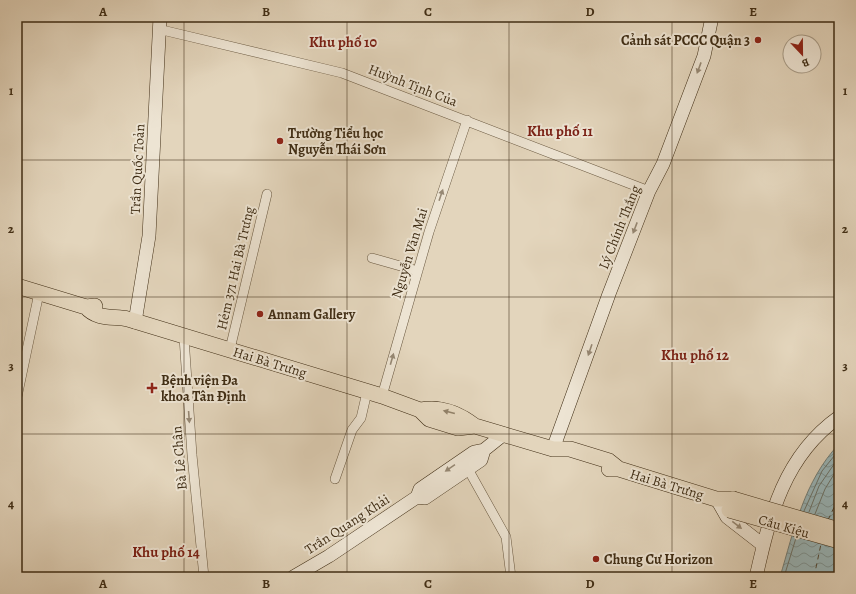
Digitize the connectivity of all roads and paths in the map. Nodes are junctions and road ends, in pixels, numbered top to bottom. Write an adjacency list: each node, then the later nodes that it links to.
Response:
1 (712, 17): 4 (street, Lý Chính Thắng, one-way to 4)
2 (159, 23): 3 (street, Huỳnh Tịnh Của); 10 (street, Trần Quốc Toản)
3 (467, 120): 4 (street, Huỳnh Tịnh Của); 7 (street, Nguyễn Văn Mai, one-way to 3)
4 (649, 191): 18 (street, Lý Chính Thắng, one-way to 18)
5 (267, 194): 12 (street, Hẻm 371 Hai Bà Trưng)
6 (372, 258): 7 (street)
7 (418, 270): 14 (street, Nguyễn Văn Mai, one-way to 7)
8 (17, 286): 9 (main road, Hai Bà Trưng)
9 (39, 293): 10 (main road, Hai Bà Trưng); 15 (street)
10 (134, 322): 11 (main road, Hai Bà Trưng)
11 (184, 337): 12 (main road, Hai Bà Trưng); 28 (street, Bà Lê Chân, one-way to 28)
12 (230, 349): 13 (main road, Hai Bà Trưng)
13 (367, 392): 14 (main road, Hai Bà Trưng); 21 (street)
14 (382, 396): 17 (main road, Hai Bà Trưng)
15 (17, 397)
16 (839, 417): 27 (street)
17 (504, 434): 18 (main road, Hai Bà Trưng); 19 (street, Trần Quang Khải)
18 (552, 449): 23 (main road, Hai Bà Trưng)
19 (484, 450): 20 (street, Trần Quang Khải); 22 (street, Trần Quang Khải, one-way to 22)
20 (468, 469): 22 (street, Trần Quang Khải); 30 (street)
21 (335, 479)
22 (417, 497): 29 (street, Trần Quang Khải)
23 (717, 499): 24 (main road, Hai Bà Trưng); 27 (street, one-way to 27)
24 (731, 504): 25 (main road, Cầu Kiệu, bridge); 26 (main road, Cầu Kiệu, bridge)
25 (839, 530)
26 (839, 541)
27 (763, 545): 31 (street)
28 (204, 577)
29 (293, 577)
30 (511, 577)
31 (756, 577)

